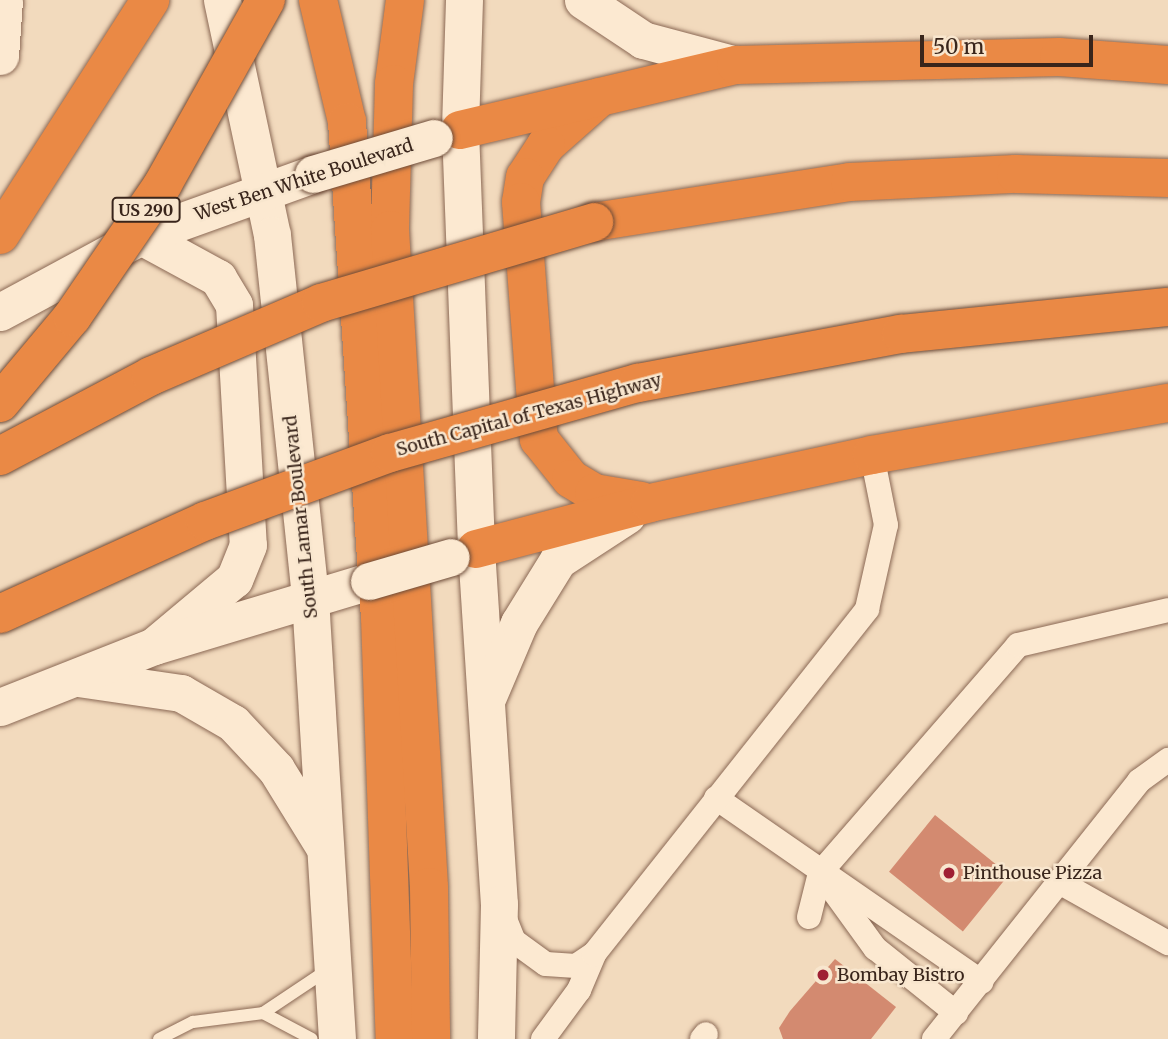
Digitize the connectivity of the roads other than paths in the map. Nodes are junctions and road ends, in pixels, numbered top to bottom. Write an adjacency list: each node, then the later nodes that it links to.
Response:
1 (4, 0): 9 (main road)
2 (150, 0): 16 (highway)
3 (222, 0): 15 (main road, South Lamar Boulevard)
4 (266, 0): 20 (highway, US 290, bridge)
5 (318, 0): 51 (highway)
6 (405, 0): 52 (highway)
7 (464, 0): 13 (main road)
8 (583, 0): 10 (main road)
9 (0, 56)
10 (736, 65): 11 (highway); 12 (highway)
11 (1168, 65)
12 (602, 96): 13 (highway); 24 (highway)
13 (447, 134): 15 (main road, West Ben White Boulevard, bridge); 25 (main road)
14 (1168, 178): 23 (highway, bridge)
15 (265, 190): 17 (main road, West Ben White Boulevard); 26 (main road, South Lamar Boulevard)
16 (0, 235)
17 (141, 236): 19 (main road, West Ben White Boulevard); 29 (main road)
18 (1168, 307): 28 (highway, South Capital of Texas Highway, bridge)
19 (0, 312)
20 (0, 403)
21 (1168, 403): 22 (highway)
22 (872, 455): 24 (highway); 34 (street)
23 (0, 456)
24 (650, 503): 25 (highway); 31 (main road)
25 (463, 553): 26 (main road, bridge); 31 (main road)
26 (326, 594): 29 (main road); 35 (main road, South Lamar Boulevard)
27 (1168, 610): 36 (street)
28 (0, 614)
29 (154, 646): 30 (main road)
30 (71, 677): 32 (main road); 35 (main road)
31 (485, 703): 38 (main road)
32 (0, 707)
33 (1168, 760): 37 (street)
34 (716, 798): 36 (street); 43 (street)
35 (328, 856): 44 (main road, South Lamar Boulevard)
36 (820, 873): 40 (street); 45 (street); 47 (street)
37 (1061, 883): 39 (street); 45 (street)
38 (499, 904): 43 (street); 53 (main road)
39 (1109, 910): 41 (street); 42 (street)
40 (808, 917)
41 (1109, 937)
42 (1168, 943)
43 (594, 954): 54 (street)
44 (333, 965): 46 (lane); 50 (main road, South Lamar Boulevard)
45 (982, 982): 47 (street)
46 (263, 1013): 48 (lane); 49 (lane)
47 (956, 1013): 55 (street)
48 (159, 1039)
49 (312, 1039)
50 (337, 1039)
51 (395, 1039)
52 (431, 1039)
53 (496, 1039)
54 (543, 1039)
55 (934, 1039)

